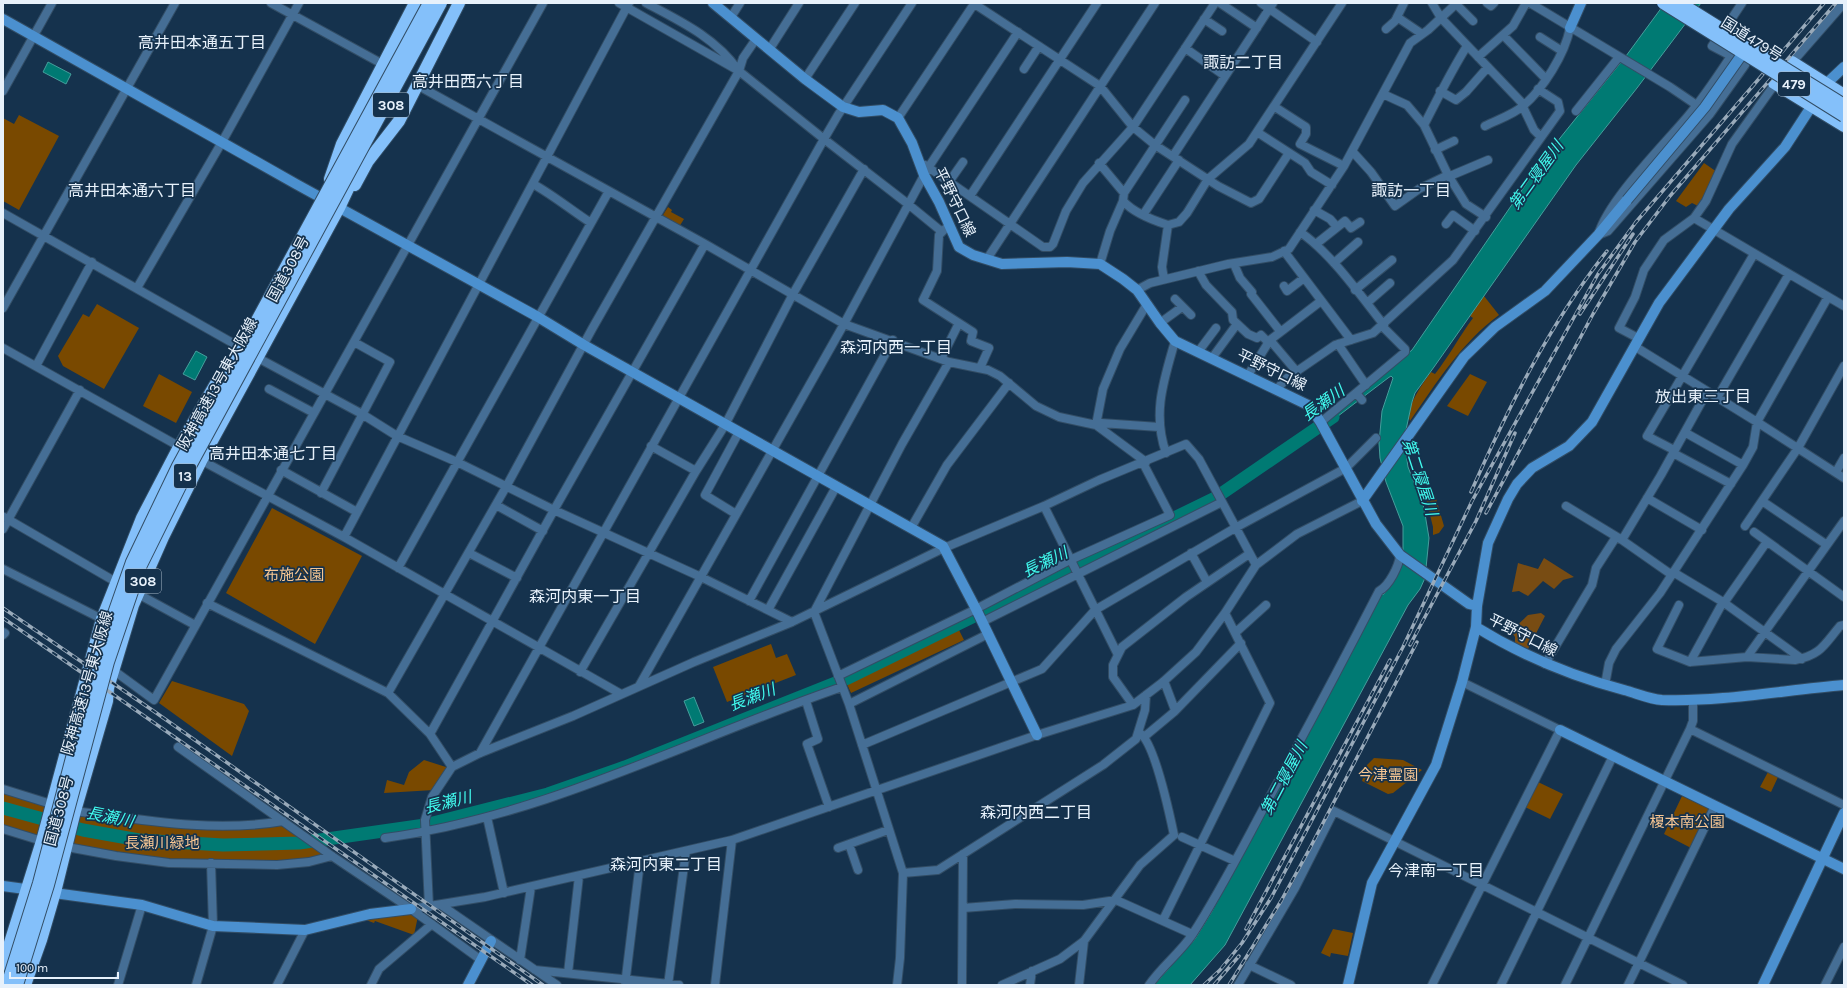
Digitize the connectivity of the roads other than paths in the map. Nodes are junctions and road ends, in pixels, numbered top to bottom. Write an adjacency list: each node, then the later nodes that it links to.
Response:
1 (52, 3): 57 (street)
2 (175, 3): 85 (street)
3 (271, 3): 42 (street)
4 (299, 3): 42 (street)
5 (408, 3): 72 (highway)
6 (415, 3): 128 (highway)
7 (426, 3): 128 (highway, 国道308号 / 308)
8 (429, 3): 429 (highway, 阪神高速13号東大阪線 / 13, bridge)
9 (440, 3): 430 (highway, 阪神高速13号東大阪線 / 13, bridge)
10 (445, 3): 137 (highway, 国道308号 / 308)
11 (454, 3): 120 (highway)
12 (459, 3): 83 (highway)
13 (543, 3): 102 (street)
14 (619, 3): 40 (street)
15 (646, 3): 76 (street)
16 (713, 3): 43 (street)
17 (740, 3): 43 (street)
18 (799, 3): 66 (street)
19 (855, 3): 79 (street)
20 (912, 3): 96 (street)
21 (973, 3): 54 (street); 101 (street)
22 (1097, 3): 71 (street)
23 (1155, 3): 84 (street)
24 (1215, 3): 47 (street)
25 (1220, 3): 50 (street)
26 (1261, 3): 41 (street)
27 (1404, 3): 44 (street)
28 (1432, 3): 45 (street)
29 (1456, 3): 45 (street); 48 (street)
30 (1487, 3): 31 (street)
31 (1494, 3)
32 (1526, 3): 56 (street)
33 (1530, 3): 51 (street)
34 (1581, 3): 51 (street)
35 (1663, 3): 65 (highway, 国道479号 / 479, bridge)
36 (1680, 3): 65 (highway, 国道479号 / 479, bridge)
37 (1742, 3): 49 (street)
38 (1844, 3): 73 (street)
39 (1341, 4): 60 (street)
40 (628, 5): 76 (street); 117 (street)
41 (1272, 6): 50 (street); 60 (street)
42 (293, 15): 72 (street); 111 (street)
43 (731, 17): 59 (street)
44 (1397, 17): 52 (street); 55 (street)
45 (1441, 18): 55 (street); 63 (street)
46 (3, 19): 57 (street)
47 (1204, 19): 53 (street); 64 (street)
48 (1473, 21)
49 (1728, 24)
50 (1257, 28): 78 (street)
51 (1570, 28): 67 (street); 70 (street)
52 (1386, 29)
53 (1222, 30)
54 (1018, 32): 62 (street); 125 (street)
55 (1422, 34): 89 (street)
56 (1503, 35): 69 (street); 80 (street)
57 (34, 36): 85 (street); 87 (street)
58 (1540, 38): 67 (street)
59 (756, 39): 66 (street); 76 (street)
60 (1317, 42): 97 (street)
61 (1714, 43): 68 (street)
62 (1039, 46): 71 (street); 77 (street)
63 (1467, 46): 69 (street); 88 (street)
64 (1185, 48): 78 (street); 106 (street)
65 (1746, 49): 93 (highway, 国道479号 / 479, bridge); 100 (highway, 国道479号 / 479, bridge); 154 (street, bridge)
66 (768, 50): 79 (street)
67 (1562, 51): 80 (street)
68 (1731, 56): 92 (street); 99 (street)
69 (1478, 57): 74 (street)
70 (1620, 58): 92 (street); 98 (street)
71 (1060, 59): 84 (street); 133 (street)
72 (377, 61): 128 (highway)
73 (1792, 62): 81 (street); 82 (highway)
74 (1488, 67): 88 (street); 94 (street)
75 (1844, 67): 82 (street)
76 (739, 70): 109 (street); 142 (street)
77 (1024, 70)
78 (1226, 76): 118 (street)
79 (805, 79): 96 (street)
80 (1546, 79): 86 (street)
81 (1774, 83): 95 (highway); 143 (street)
82 (1826, 84): 90 (highway); 95 (street)
83 (417, 85): 102 (street); 120 (highway)
84 (1100, 86): 106 (street); 146 (street)
85 (126, 89): 111 (street); 155 (street)
86 (1538, 89): 94 (street); 108 (street)
87 (3, 91)
88 (1440, 91): 103 (street)
89 (1383, 94): 103 (street); 115 (street)
90 (1844, 95)
91 (1185, 100): 113 (street)
92 (1697, 105): 99 (street); 154 (street)
93 (1844, 105)
94 (1523, 106): 104 (street); 108 (street)
95 (1811, 106): 105 (highway); 151 (street)
96 (843, 107): 101 (street); 109 (street)
97 (1275, 107): 107 (street); 112 (street)
98 (1576, 111)
99 (1710, 114): 154 (street)
100 (1844, 116)
101 (898, 118): 125 (street, 平野守口線)
102 (478, 119): 117 (street); 159 (street)
103 (1424, 125): 114 (street)
104 (1485, 126)
105 (1844, 126)
106 (1133, 127): 113 (street); 122 (street)
107 (1257, 132): 116 (street); 127 (street)
108 (1541, 137): 141 (street)
109 (824, 139): 124 (street); 168 (street)
110 (1454, 141): 114 (street)
111 (222, 142): 135 (street); 175 (street)
112 (1300, 144): 116 (street); 123 (street)
113 (1156, 145): 118 (street); 134 (street)
114 (1435, 150): 126 (street)
115 (1352, 151): 123 (street); 126 (street)
116 (1291, 153): 127 (street); 131 (street)
117 (547, 158): 130 (street); 132 (street)
118 (1176, 158): 127 (street); 140 (street)
119 (1488, 160): 126 (street)
120 (368, 161): 137 (highway)
121 (963, 162): 129 (street)
122 (1099, 163): 134 (street); 146 (street)
123 (1344, 166): 131 (street)
124 (864, 169): 136 (street); 179 (street)
125 (926, 171): 129 (street); 136 (street); 150 (street, 平野守口線)
126 (1449, 175): 141 (street)
127 (1208, 179): 148 (street)
128 (330, 180): 135 (highway, 国道308号 / 308)
129 (949, 182): 133 (street)
130 (533, 184): 145 (street); 174 (street)
131 (1332, 185): 138 (street)
132 (609, 191): 142 (street); 145 (street)
133 (970, 196): 146 (street)
134 (1123, 197): 140 (street); 166 (street)
135 (320, 198): 137 (street); 205 (highway, 国道308号 / 308)
136 (908, 204): 150 (street); 192 (street)
137 (339, 208): 159 (street); 208 (highway, 国道308号 / 308)
138 (1314, 210): 149 (street); 153 (street)
139 (3, 213): 155 (street)
140 (1143, 215): 148 (street)
141 (1486, 217): 152 (street)
142 (655, 218): 157 (street); 204 (street)
143 (1694, 218): 151 (street); 202 (street)
144 (1360, 222): 149 (street)
145 (591, 223): 189 (street)
146 (1010, 223): 162 (street)
147 (1446, 224): 152 (street)
148 (1168, 225): 172 (street)
149 (1337, 227): 158 (street)
150 (945, 229): 162 (street, 平野守口線); 190 (street)
151 (1713, 230): 161 (street); 202 (street)
152 (1475, 231): 194 (street)
153 (1300, 232): 158 (street); 160 (street)
154 (1598, 235): 263 (street)
155 (44, 236): 164 (street); 187 (street)
156 (1358, 242): 165 (street)
157 (705, 244): 168 (street); 214 (street)
158 (1316, 244): 165 (street)
159 (407, 246): 174 (street); 201 (street)
160 (1284, 252): 167 (street); 171 (street)
161 (1754, 254): 170 (street); 217 (street)
162 (987, 259): 166 (street, 平野守口線)
163 (1392, 260): 178 (street)
164 (92, 262): 175 (street); 211 (street)
165 (1334, 263): 178 (street)
166 (1100, 264): 176 (street, 平野守口線)
167 (1234, 264): 169 (street); 196 (street)
168 (750, 271): 179 (street); 225 (street)
169 (1198, 271): 172 (street); 193 (street)
170 (1789, 274): 180 (street); 226 (street)
171 (1304, 278): 177 (street); 182 (street)
172 (1164, 279): 176 (street)
173 (1390, 283): 183 (street)
174 (478, 286): 189 (street); 236 (street)
175 (137, 288): 205 (street)
176 (1137, 290): 184 (street, 平野守口線)
177 (1287, 290)
178 (1355, 290): 183 (street)
179 (793, 294): 192 (street); 230 (street)
180 (1828, 296): 185 (street); 229 (street)
181 (1175, 299): 186 (street)
182 (1322, 301): 196 (street); 198 (street)
183 (1367, 303): 194 (street)
184 (1147, 304): 191 (street, 平野守口線); 232 (street)
185 (1844, 306)
186 (1182, 307): 188 (street); 191 (street)
187 (3, 308)
188 (1190, 315)
189 (538, 317): 204 (street); 246 (street)
190 (959, 323): 210 (street); 213 (street)
191 (1160, 323): 199 (street, 平野守口線)
192 (844, 324): 197 (street); 241 (street)
193 (1237, 324): 200 (street); 209 (street)
194 (1383, 325): 198 (street); 219 (street)
195 (1216, 328): 207 (street)
196 (1280, 332): 200 (street)
197 (893, 340): 210 (street); 253 (street)
198 (1351, 340): 203 (street)
199 (1175, 341): 207 (street, 平野守口線); 233 (street)
200 (1270, 341): 215 (street); 216 (street)
201 (354, 342): 224 (street); 228 (street)
202 (1636, 342): 217 (street); 310 (street)
203 (1338, 344): 215 (street); 219 (street)
204 (584, 345): 214 (street); 256 (street)
205 (238, 346): 238 (highway, 国道308号 / 308)
206 (3, 348): 211 (street)
207 (1198, 352): 209 (street, 平野守口線)
208 (258, 358): 224 (street); 245 (highway, 国道308号 / 308)
209 (1212, 358): 216 (street, 平野守口線)
210 (945, 360): 213 (street); 264 (street)
211 (36, 366): 222 (street)
212 (1844, 366): 240 (street)
213 (980, 368): 218 (street)
214 (633, 371): 225 (street); 268 (street)
215 (1297, 372): 221 (street)
216 (1248, 375): 221 (street, 平野守口線)
217 (1683, 376): 223 (street); 242 (street)
218 (1008, 383): 232 (street); 274 (street)
219 (1366, 385): 231 (street)
220 (269, 389): 227 (street)
221 (1277, 389): 231 (street, 平野守口線)
222 (80, 390): 238 (street); 271 (street)
223 (1707, 392): 226 (street); 235 (street)
224 (325, 393): 227 (street); 228 (street)
225 (678, 398): 230 (street); 239 (street)
226 (1717, 398): 229 (street)
227 (314, 413): 250 (street)
228 (362, 414): 236 (street); 258 (street)
229 (1757, 422): 240 (street); 248 (street)
230 (725, 424): 234 (street); 251 (street)
231 (1322, 424): 249 (street, 平野守口線)
232 (1096, 425): 233 (street); 247 (street)
233 (1159, 427): 243 (street)
234 (739, 432): 241 (street); 270 (street)
235 (1686, 433): 242 (street); 248 (street)
236 (398, 436): 246 (street); 269 (street)
237 (1376, 438): 249 (street)
238 (179, 446): 245 (street); 300 (highway, 国道308号 / 308)
239 (652, 446): 251 (street); 279 (street)
240 (1798, 448): 252 (street); 262 (street)
241 (771, 451): 253 (street); 270 (street)
242 (1674, 451): 255 (street); 261 (street)
243 (1166, 454): 247 (street); 260 (street)
244 (1844, 458): 252 (street)
245 (202, 461): 259 (street); 302 (highway, 国道308号 / 308)
246 (457, 462): 256 (street); 293 (street)
247 (1144, 463): 266 (street); 291 (street)
248 (1743, 465): 255 (street)
249 (1346, 468): 263 (street, 平野守口線); 275 (street)
250 (281, 470): 258 (street); 259 (street)
251 (696, 471): 288 (street)
252 (1836, 472): 254 (street)
253 (817, 476): 257 (street); 305 (street)
254 (1844, 478)
255 (1731, 484): 277 (street)
256 (506, 487): 265 (street); 268 (street)
257 (836, 487): 264 (street); 312 (street)
258 (321, 493): 269 (street)
259 (267, 496): 281 (street); 306 (street)
260 (1220, 498): 275 (street); 297 (street)
261 (1647, 498): 277 (street); 282 (street)
262 (1762, 500): 273 (street); 284 (street)
263 (1362, 501): 290 (street, 平野守口線); 292 (street)
264 (869, 504): 274 (street); 314 (street)
265 (496, 505): 278 (street); 286 (street)
266 (1044, 506): 285 (street); 291 (street)
267 (1566, 506): 282 (street)
268 (554, 510): 278 (street); 279 (street)
269 (357, 512): 281 (street)
270 (736, 514): 298 (street)
271 (5, 518): 276 (street); 300 (street)
272 (1844, 521): 284 (street)
273 (1745, 526)
274 (910, 528): 285 (street)
275 (1235, 528): 287 (street); 289 (street)
276 (3, 529)
277 (1702, 530): 296 (street)
278 (543, 531): 299 (street)
279 (604, 532): 288 (street); 329 (street)
280 (1754, 532): 283 (street)
281 (344, 537): 293 (street)
282 (1619, 539): 296 (street); 334 (street)
283 (1766, 543): 295 (street); 307 (street)
284 (1828, 545): 295 (street)
285 (944, 548): 311 (street); 314 (street)
286 (469, 553): 299 (street); 303 (street)
287 (1191, 553): 301 (street); 313 (street)
288 (650, 554): 298 (street); 336 (street)
289 (1249, 554): 292 (street); 301 (street)
290 (1400, 555): 310 (street, 平野守口線); 390 (street)
291 (1070, 560): 297 (street); 311 (street)
292 (1256, 565): 315 (street)
293 (398, 568): 303 (street)
294 (3, 569): 316 (street)
295 (1808, 572): 304 (street); 323 (street)
296 (1672, 574): 307 (street); 341 (street)
297 (1078, 575): 313 (street); 319 (street)
298 (700, 577): 305 (street); 343 (street)
299 (517, 578): 317 (street)
300 (116, 582): 316 (highway, 国道308号 / 308)
301 (1207, 582): 330 (street)
302 (138, 594): 320 (street); 335 (highway, 国道308号 / 308)
303 (445, 595): 317 (street); 345 (street)
304 (1844, 597)
305 (749, 601): 312 (street)
306 (207, 603): 320 (street); 345 (street)
307 (1724, 603): 323 (street); 333 (street)
308 (1266, 604): 325 (street)
309 (1679, 605): 333 (street)
310 (1477, 606): 322 (street, 平野守口線)
311 (976, 609): 319 (street); 337 (street)
312 (768, 610): 318 (street)
313 (1095, 610): 330 (street); 339 (street)
314 (814, 612): 318 (street); 337 (street)
315 (1225, 613): 325 (street); 338 (street)
316 (102, 619): 366 (highway, 国道308号 / 308)
317 (493, 622): 329 (street); 355 (street)
318 (792, 622): 343 (street)
319 (982, 622): 326 (street)
320 (195, 625): 335 (street)
321 (1844, 625): 332 (street)
322 (1476, 627): 334 (street, 平野守口線); 340 (street)
323 (1765, 631): 331 (street); 332 (street)
324 (3, 632): 327 (street)
325 (1235, 633): 328 (street)
326 (988, 634): 339 (street); 350 (street)
327 (3, 635)
328 (1241, 643): 352 (street); 383 (street)
329 (538, 648): 336 (street); 360 (street)
330 (1117, 653): 351 (street)
331 (1747, 657): 332 (street); 333 (street)
332 (1802, 659)
333 (1690, 662)
334 (1545, 664): 341 (street, 平野守口線)
335 (114, 670): 370 (highway, 国道308号 / 308)
336 (580, 672): 346 (street)
337 (838, 676): 344 (street)
338 (1164, 681): 347 (street); 352 (street)
339 (1011, 682): 356 (street); 358 (street)
340 (1462, 682): 354 (street); 381 (street)
341 (1605, 685): 348 (street, 平野守口線)
342 (1844, 685): 348 (street, 平野守口線)
343 (639, 686): 346 (street)
344 (842, 687): 349 (street); 350 (street)
345 (388, 693): 355 (street)
346 (621, 694): 360 (street)
347 (1146, 695): 351 (street); 357 (street)
348 (1693, 699): 353 (street)
349 (806, 701): 369 (street); 372 (street)
350 (849, 704): 358 (street)
351 (1133, 705): 356 (street)
352 (1175, 710): 357 (street)
353 (1690, 729): 363 (street); 367 (street)
354 (1560, 730): 361 (street); 398 (street)
355 (430, 734): 362 (street)
356 (1037, 735): 365 (street)
357 (1142, 735): 377 (street); 387 (street)
358 (862, 745): 365 (street)
359 (178, 747): 373 (street)
360 (480, 753): 362 (street)
361 (1613, 756): 363 (street); 409 (street)
362 (452, 767): 376 (street)
363 (1664, 781): 368 (street); 415 (street)
364 (3, 790): 366 (street)
365 (876, 791): 369 (street); 375 (street)
366 (51, 804): 379 (highway, 国道308号 / 308)
367 (1844, 805)
368 (1715, 806): 389 (street); 421 (street)
369 (829, 807): 380 (street)
370 (75, 811): 373 (street); 384 (highway, 国道308号 / 308)
371 (1844, 813): 389 (street)
372 (487, 817): 376 (street); 402 (street)
373 (283, 821): 388 (street)
374 (3, 829): 379 (street)
375 (888, 830): 382 (street); 395 (street)
376 (425, 832): 378 (street); 406 (street)
377 (1179, 837): 383 (street); 403 (street)
378 (385, 838)
379 (42, 840): 400 (highway, 国道308号 / 308)
380 (732, 840): 386 (street); 439 (street)
381 (1393, 842): 398 (street); 423 (street); 448 (street)
382 (849, 844): 385 (street); 394 (street)
383 (1199, 845): 390 (street); 410 (street)
384 (67, 847): 392 (street); 401 (highway, 国道308号 / 308)
385 (838, 848)
386 (686, 851): 391 (street); 428 (street)
387 (963, 854): 395 (street); 407 (street)
388 (332, 856): 392 (street); 408 (street)
389 (1822, 858): 393 (street); 454 (street)
390 (1235, 861): 414 (street)
391 (640, 862): 396 (street); 427 (street)
392 (211, 863): 412 (street)
393 (1844, 869)
394 (858, 870)
395 (903, 874): 440 (street)
396 (579, 876): 399 (street); 426 (street)
397 (3, 886): 400 (street)
398 (1482, 886): 409 (street); 449 (street)
399 (531, 887): 402 (street); 420 (street)
400 (28, 889): 401 (street); 422 (highway, 国道308号 / 308)
401 (55, 892): 404 (street); 431 (highway, 国道308号 / 308)
402 (504, 893): 405 (street)
403 (1116, 900): 407 (street); 410 (street); 417 (street)
404 (142, 905): 412 (street); 432 (street)
405 (441, 905): 406 (street); 416 (street)
406 (429, 907): 408 (street)
407 (963, 908): 441 (street)
408 (411, 909): 411 (street); 413 (street)
409 (1536, 913): 415 (street); 450 (street)
410 (1163, 920): 414 (street)
411 (432, 924): 419 (street); 435 (street)
412 (213, 926): 413 (street); 433 (street)
413 (305, 930): 434 (street)
414 (1192, 934): 445 (street)
415 (1588, 939): 421 (street); 451 (street)
416 (491, 941): 419 (street); 420 (street)
417 (1084, 941): 425 (street); 444 (street)
418 (1844, 946): 455 (street)
419 (481, 960): 436 (street)
420 (520, 960): 424 (street)
421 (1639, 963): 452 (street); 453 (street)
422 (3, 965)
423 (1249, 965): 446 (street); 447 (street)
424 (535, 970): 426 (street); 437 (street)
425 (1032, 971): 442 (street); 443 (street)
426 (568, 973): 427 (street)
427 (625, 982): 428 (street)
428 (668, 984): 438 (street)
429 (6, 985)
430 (17, 985)
431 (25, 985)
432 (118, 985)
433 (196, 985)
434 (277, 985)
435 (371, 985)
436 (468, 985)
437 (557, 985)
438 (679, 985)
439 (715, 985)
440 (897, 985)
441 (962, 985)
442 (1002, 985)
443 (1030, 985)
444 (1078, 985)
445 (1149, 985)
446 (1238, 985)
447 (1291, 985)
448 (1348, 985)
449 (1432, 985)
450 (1501, 985)
451 (1565, 985)
452 (1628, 985)
453 (1683, 985)
454 (1763, 985)
455 (1825, 985)

